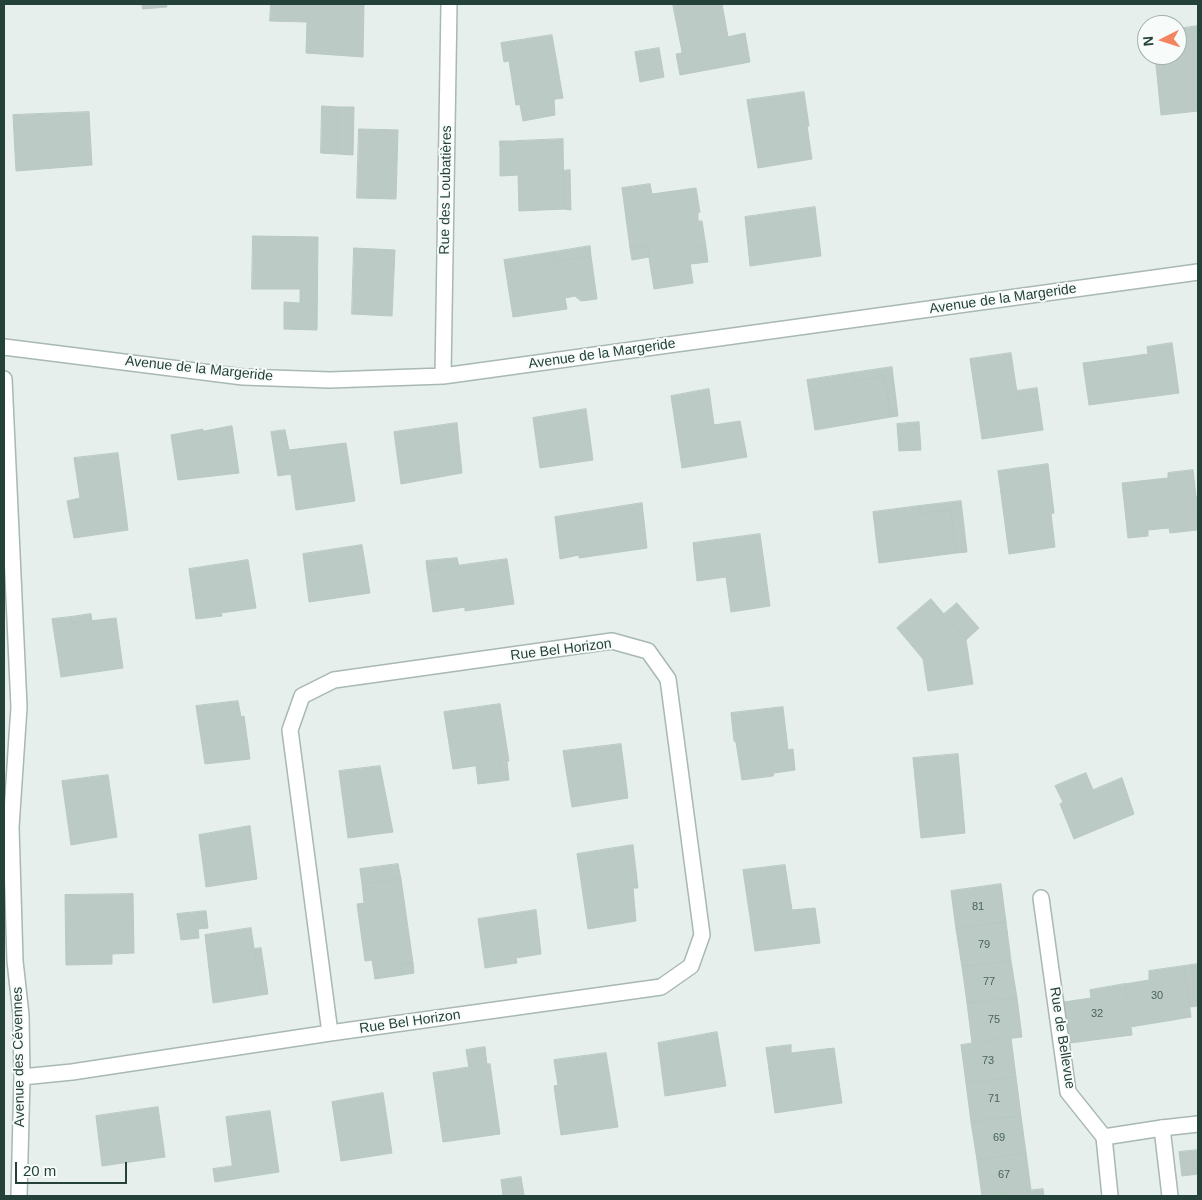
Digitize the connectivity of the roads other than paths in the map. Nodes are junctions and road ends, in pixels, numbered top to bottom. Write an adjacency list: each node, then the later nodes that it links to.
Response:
1 (449, 4): 4 (street, Rue des Loubatières)
2 (1198, 272): 4 (street, Avenue de la Margeride)
3 (4, 348): 4 (street, Avenue de la Margeride)
4 (444, 376)
5 (4, 379): 8 (street, Avenue des Cévennes)
6 (1041, 898): 11 (street, Rue de Bellevue)
7 (330, 1033): 7 (street, Rue Bel Horizon); 8 (street, Rue Bel Horizon)
8 (22, 1077): 12 (street, Avenue des Cévennes)
9 (1198, 1124): 10 (street)
10 (1162, 1128): 11 (street); 14 (street)
11 (1104, 1138): 13 (street)
12 (19, 1196)
13 (1110, 1196)
14 (1170, 1196)

